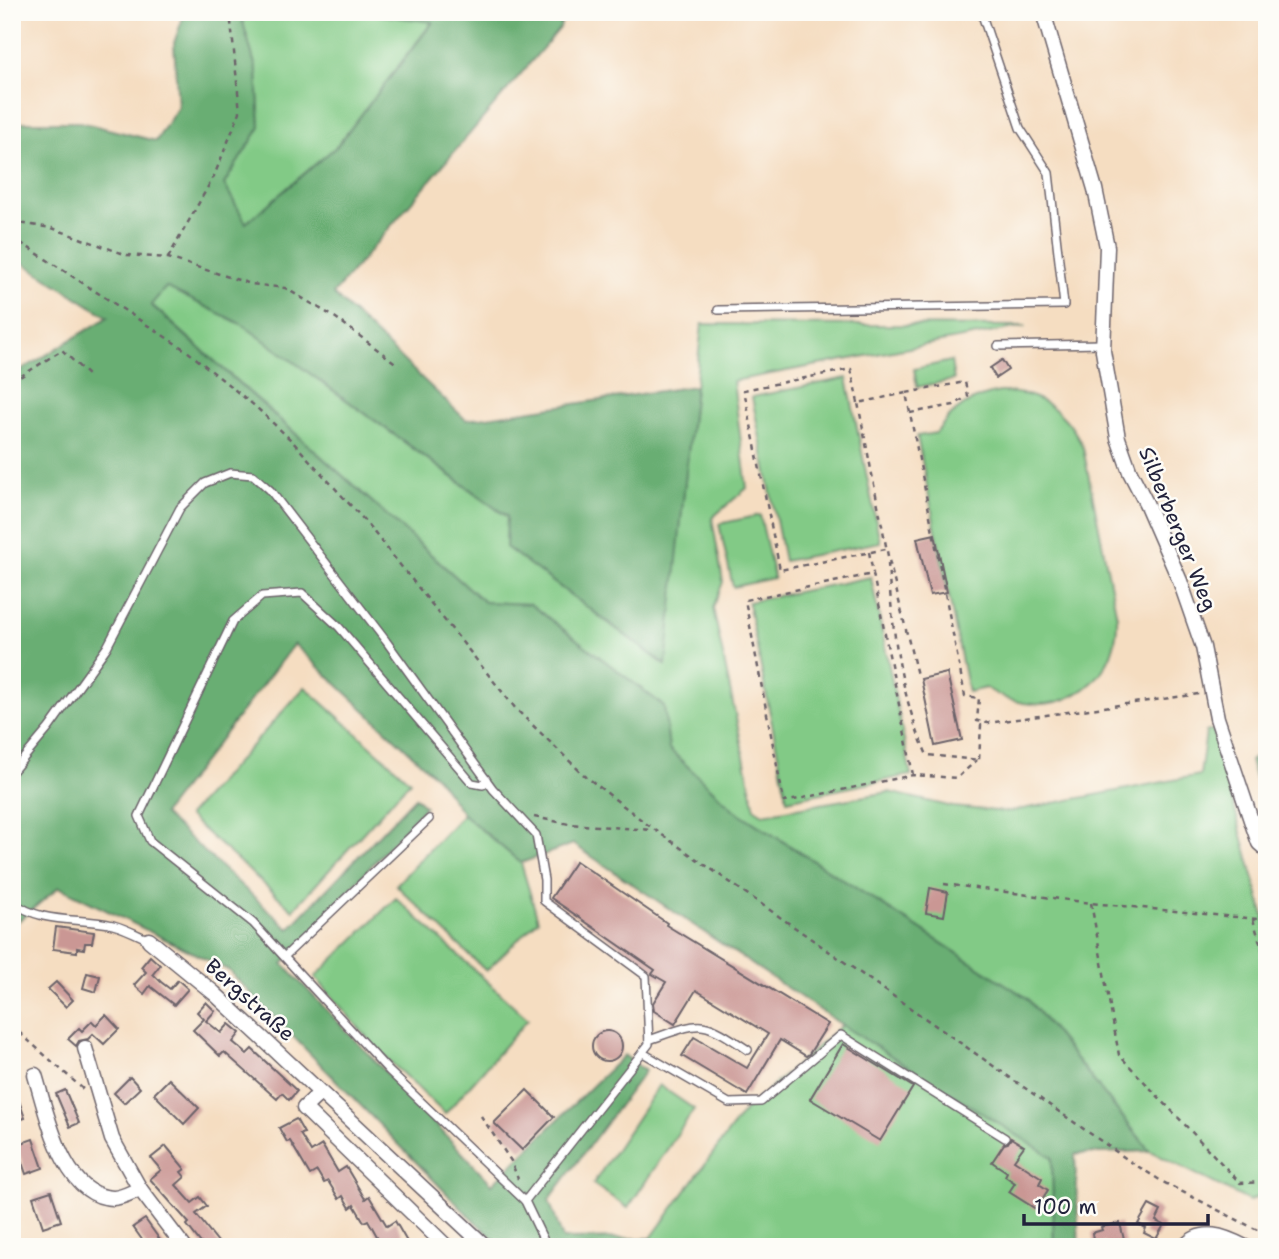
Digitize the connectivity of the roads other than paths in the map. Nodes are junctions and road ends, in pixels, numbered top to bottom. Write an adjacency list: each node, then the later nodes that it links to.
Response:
1 (981, 12): 3 (lane)
2 (1043, 12): 4 (street, Silberberger Weg)
3 (718, 310)
4 (1104, 344): 5 (lane); 9 (street, Silberberger Weg)
5 (998, 346)
6 (12, 772): 7 (lane)
7 (486, 779): 12 (lane); 13 (lane)
8 (429, 819): 12 (lane)
9 (1267, 850)
10 (12, 901): 11 (lane)
11 (149, 940): 18 (street, Bergstraße)
12 (285, 956): 21 (lane)
13 (649, 1040): 15 (lane); 16 (lane)
14 (85, 1048): 20 (street)
15 (748, 1050)
16 (643, 1053): 19 (lane); 21 (lane)
17 (35, 1075): 20 (street)
18 (320, 1093): 23 (street); 24 (street, Bergstraße)
19 (1005, 1138)
20 (140, 1189): 22 (street)
21 (525, 1201): 25 (lane)
22 (184, 1247)
23 (447, 1247)
24 (486, 1247)
25 (547, 1247)
26 (1184, 1247): 27 (street)
27 (1245, 1247)

